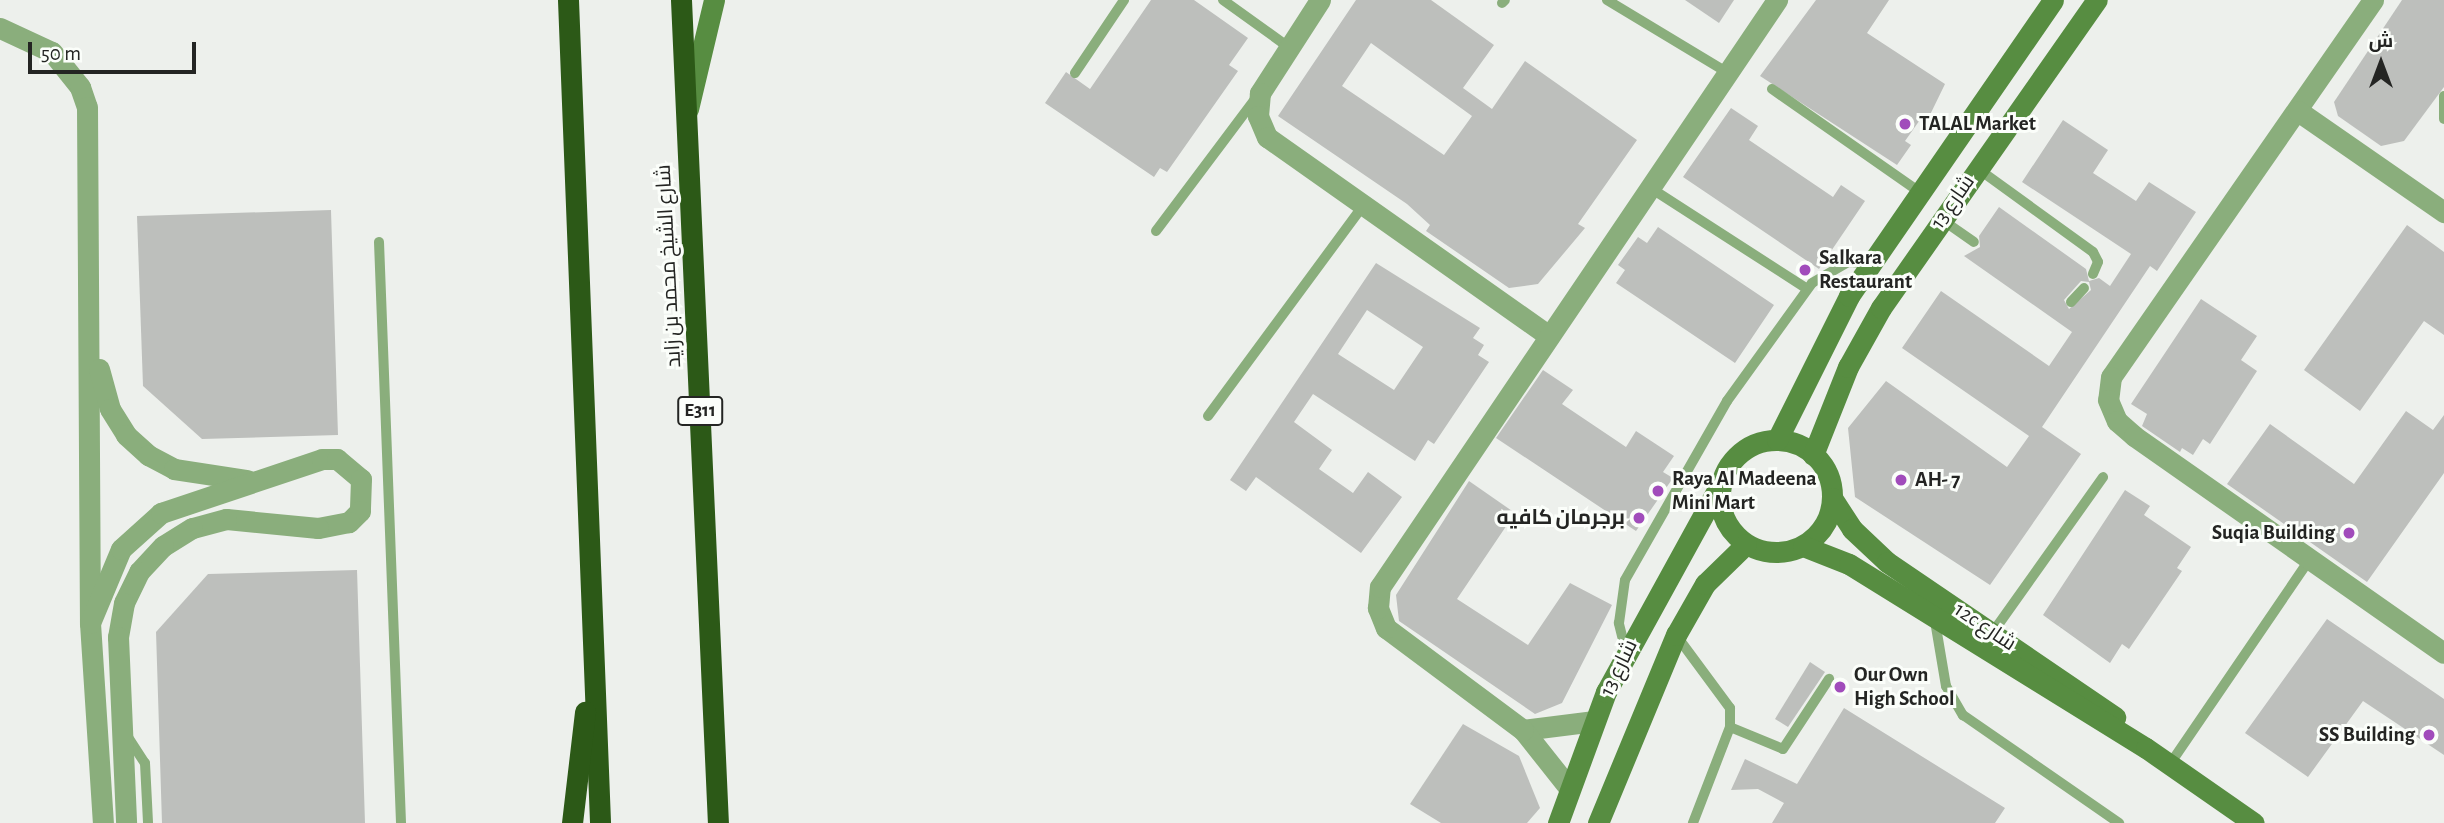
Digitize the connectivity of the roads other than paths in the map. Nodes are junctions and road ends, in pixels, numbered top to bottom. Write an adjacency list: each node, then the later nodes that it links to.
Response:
1 (568, 0): 54 (highway)
2 (681, 0): 20 (highway, شارع الشيخ محمد بن زايد / E311)
3 (714, 0): 20 (street)
4 (1124, 0): 14 (lane)
5 (1223, 0): 13 (lane)
6 (1320, 0): 13 (street)
7 (1606, 0): 15 (lane)
8 (1777, 0): 15 (street)
9 (2053, 0): 24 (street, شارع 13)
10 (2097, 0): 22 (street, شارع 13)
11 (2373, 0): 19 (street)
12 (0, 28): 36 (street)
13 (1287, 46): 17 (street)
14 (1075, 73)
15 (1728, 73): 23 (street)
16 (1772, 89): 24 (lane)
17 (1260, 93): 25 (street); 28 (lane)
18 (2444, 96): 21 (lane)
19 (2298, 111): 26 (street); 47 (street)
20 (686, 114): 69 (highway, شارع الشيخ محمد بن زايد / E311)
21 (2444, 119)
22 (1977, 168): 27 (street, شارع 13); 32 (lane)
23 (1649, 187): 33 (lane); 37 (street)
24 (1918, 191): 31 (street, شارع 13)
25 (1362, 207): 37 (street); 38 (lane)
26 (2444, 212)
27 (1941, 219): 30 (lane); 40 (street, شارع 13)
28 (1156, 231)
29 (379, 242): 66 (lane)
30 (1974, 242)
31 (1870, 263): 33 (lane); 39 (street, شارع 13)
32 (2093, 274)
33 (1806, 288): 52 (lane)
34 (2084, 288): 35 (lane)
35 (2071, 302)
36 (92, 336): 42 (street); 49 (street)
37 (1549, 336): 59 (street)
38 (1208, 416)
39 (1777, 440): 40 (street); 43 (street)
40 (1813, 454): 44 (street)
41 (2103, 477): 50 (lane)
42 (254, 480): 49 (street); 58 (street)
43 (1720, 485): 45 (street); 52 (street, شارع 13)
44 (1832, 498): 46 (street); 50 (street, 12c شارع)
45 (1746, 544): 46 (street); 51 (street, شارع 13)
46 (1803, 546): 48 (street, 12c شارع)
47 (2310, 559): 53 (street); 61 (lane)
48 (1935, 621): 60 (street, 12c شارع); 73 (lane)
49 (90, 622): 63 (street)
50 (1993, 632): 60 (street, 12c شارع)
51 (1676, 635): 57 (lane); 71 (street, شارع 13)
52 (1626, 652): 56 (street, شارع 13)
53 (2444, 653)
54 (593, 658): 67 (highway); 68 (highway)
55 (1829, 678): 57 (lane)
56 (1594, 721): 59 (street); 62 (street, شارع 13)
57 (1730, 727): 72 (lane)
58 (121, 729): 64 (street); 65 (lane)
59 (1523, 730): 62 (street)
60 (2146, 748): 61 (street, 12c شارع)
61 (2170, 764): 74 (street, 12c شارع)
62 (1569, 788): 70 (street, شارع 13)
63 (102, 821)
64 (126, 823)
65 (148, 823)
66 (401, 823)
67 (572, 823)
68 (600, 823)
69 (718, 823)
70 (1558, 823)
71 (1598, 823)
72 (1693, 823)
73 (2119, 823)
74 (2254, 823)

